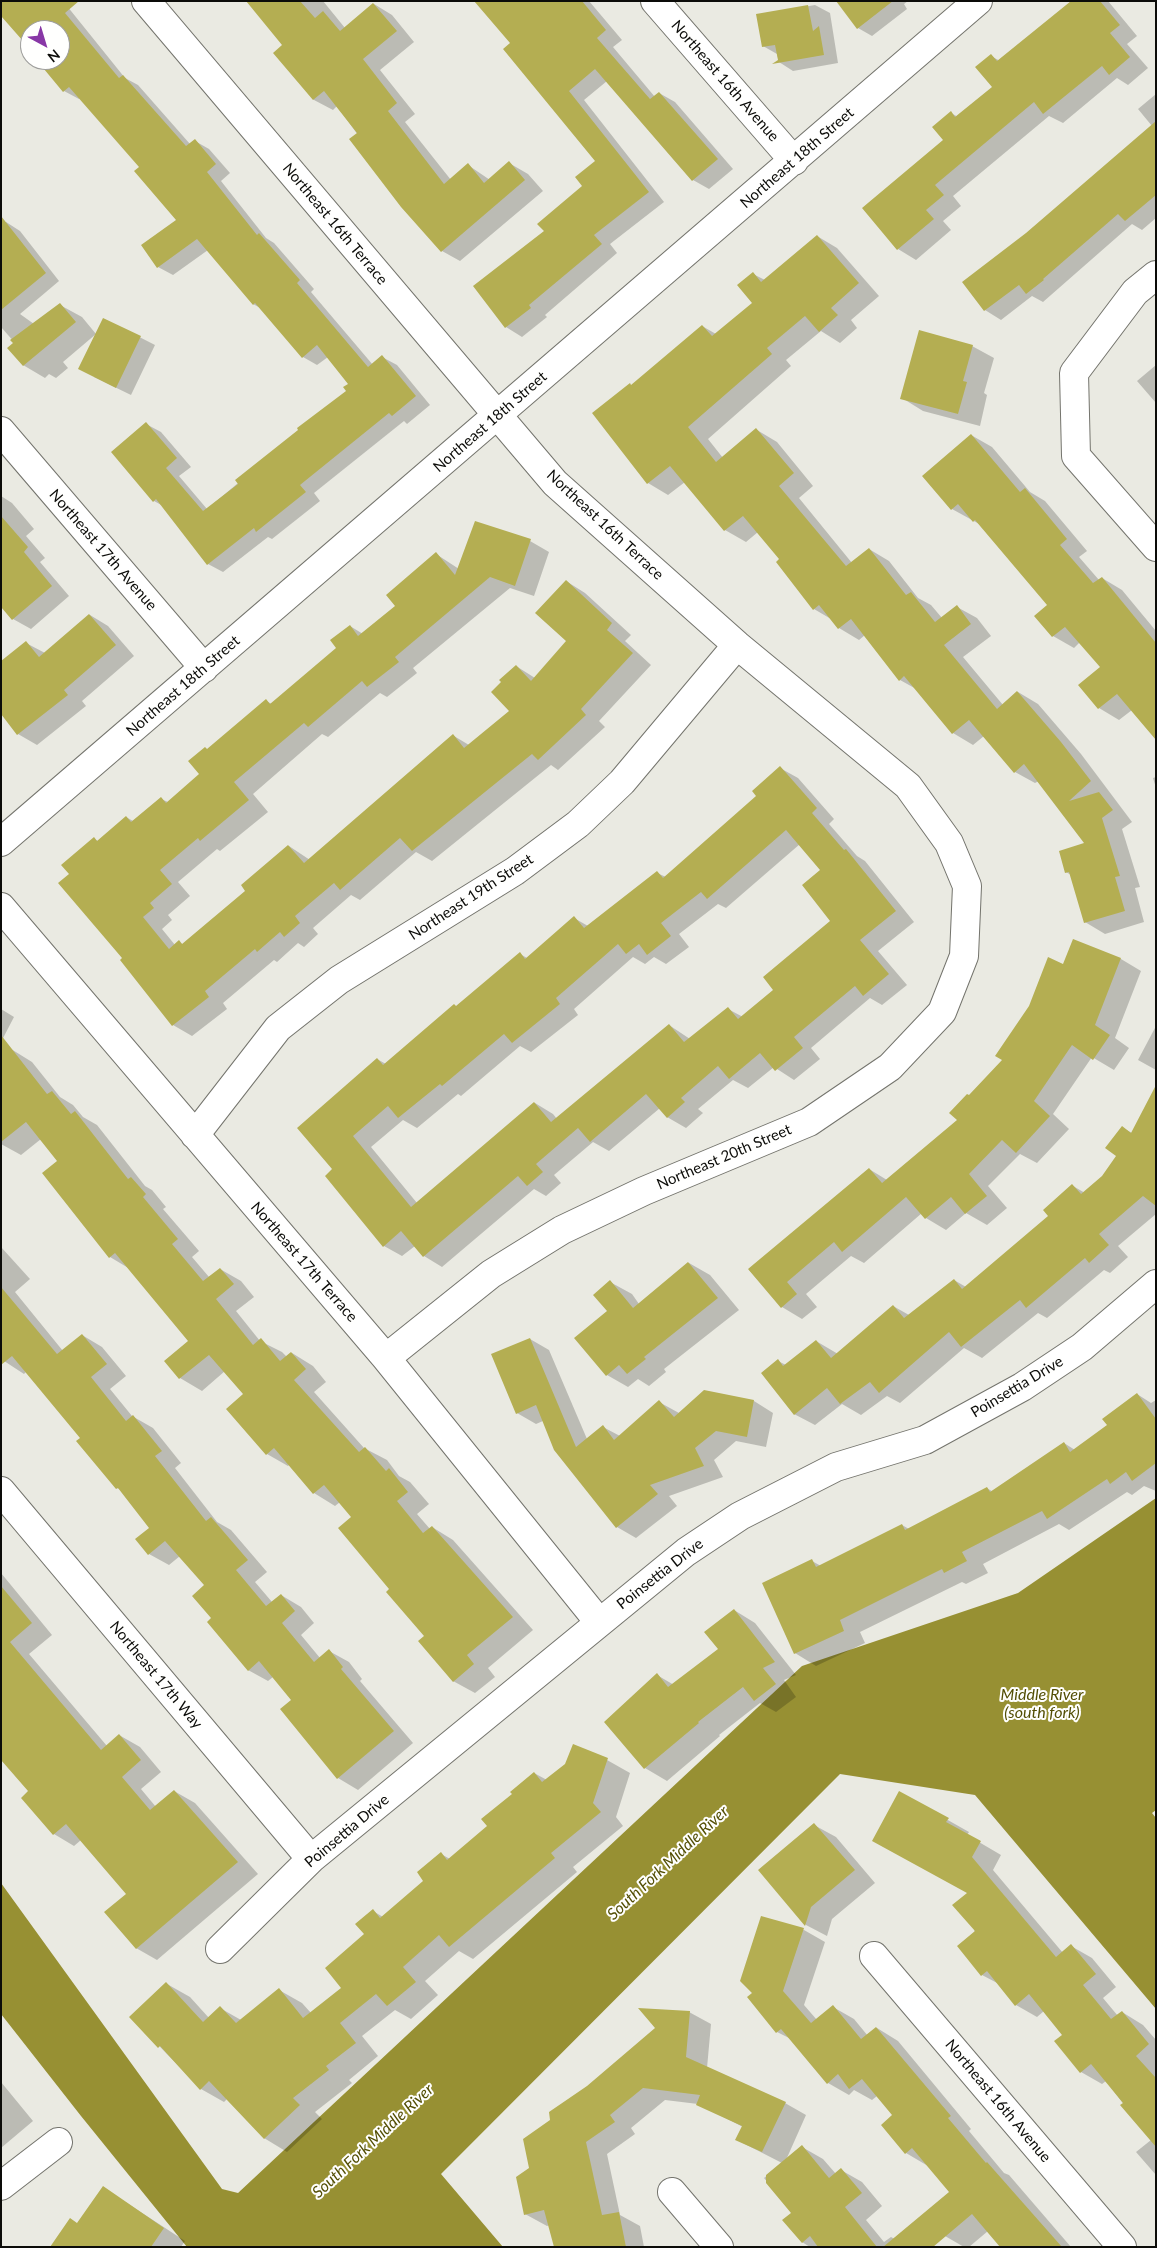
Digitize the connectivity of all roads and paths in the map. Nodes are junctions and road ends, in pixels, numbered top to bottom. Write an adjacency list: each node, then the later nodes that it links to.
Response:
1 (146, 1): 6 (street, Northeast 16th Terrace)
2 (656, 1): 4 (street, Northeast 16th Avenue)
3 (978, 1): 4 (street, Northeast 18th Street)
4 (794, 161): 6 (street, Northeast 18th Street)
5 (1156, 275): 8 (street)
6 (498, 415): 9 (street, Northeast 16th Terrace); 10 (street, Northeast 18th Street)
7 (1, 431): 10 (street, Northeast 17th Avenue)
8 (1156, 547)
9 (737, 645): 12 (street, Northeast 16th Terrace); 14 (street, Northeast 19th Street)
10 (204, 668): 11 (street, Northeast 18th Street)
11 (1, 842)
12 (967, 886): 16 (street, Northeast 20th Street)
13 (1, 907): 14 (street, Northeast 17th Terrace)
14 (195, 1134): 16 (street, Northeast 17th Terrace)
15 (1156, 1284): 18 (street, Poinsettia Drive)
16 (386, 1358): 18 (street, Northeast 17th Terrace)
17 (1, 1491): 19 (street, Northeast 17th Way)
18 (599, 1622): 19 (street, Poinsettia Drive)
19 (311, 1859): 20 (street, Poinsettia Drive)
20 (220, 1950)
21 (874, 1956): 26 (street, Northeast 16th Avenue)
22 (58, 2142): 23 (street)
23 (1, 2186)
24 (672, 2192): 25 (street)
25 (719, 2247)
26 (1122, 2247)

